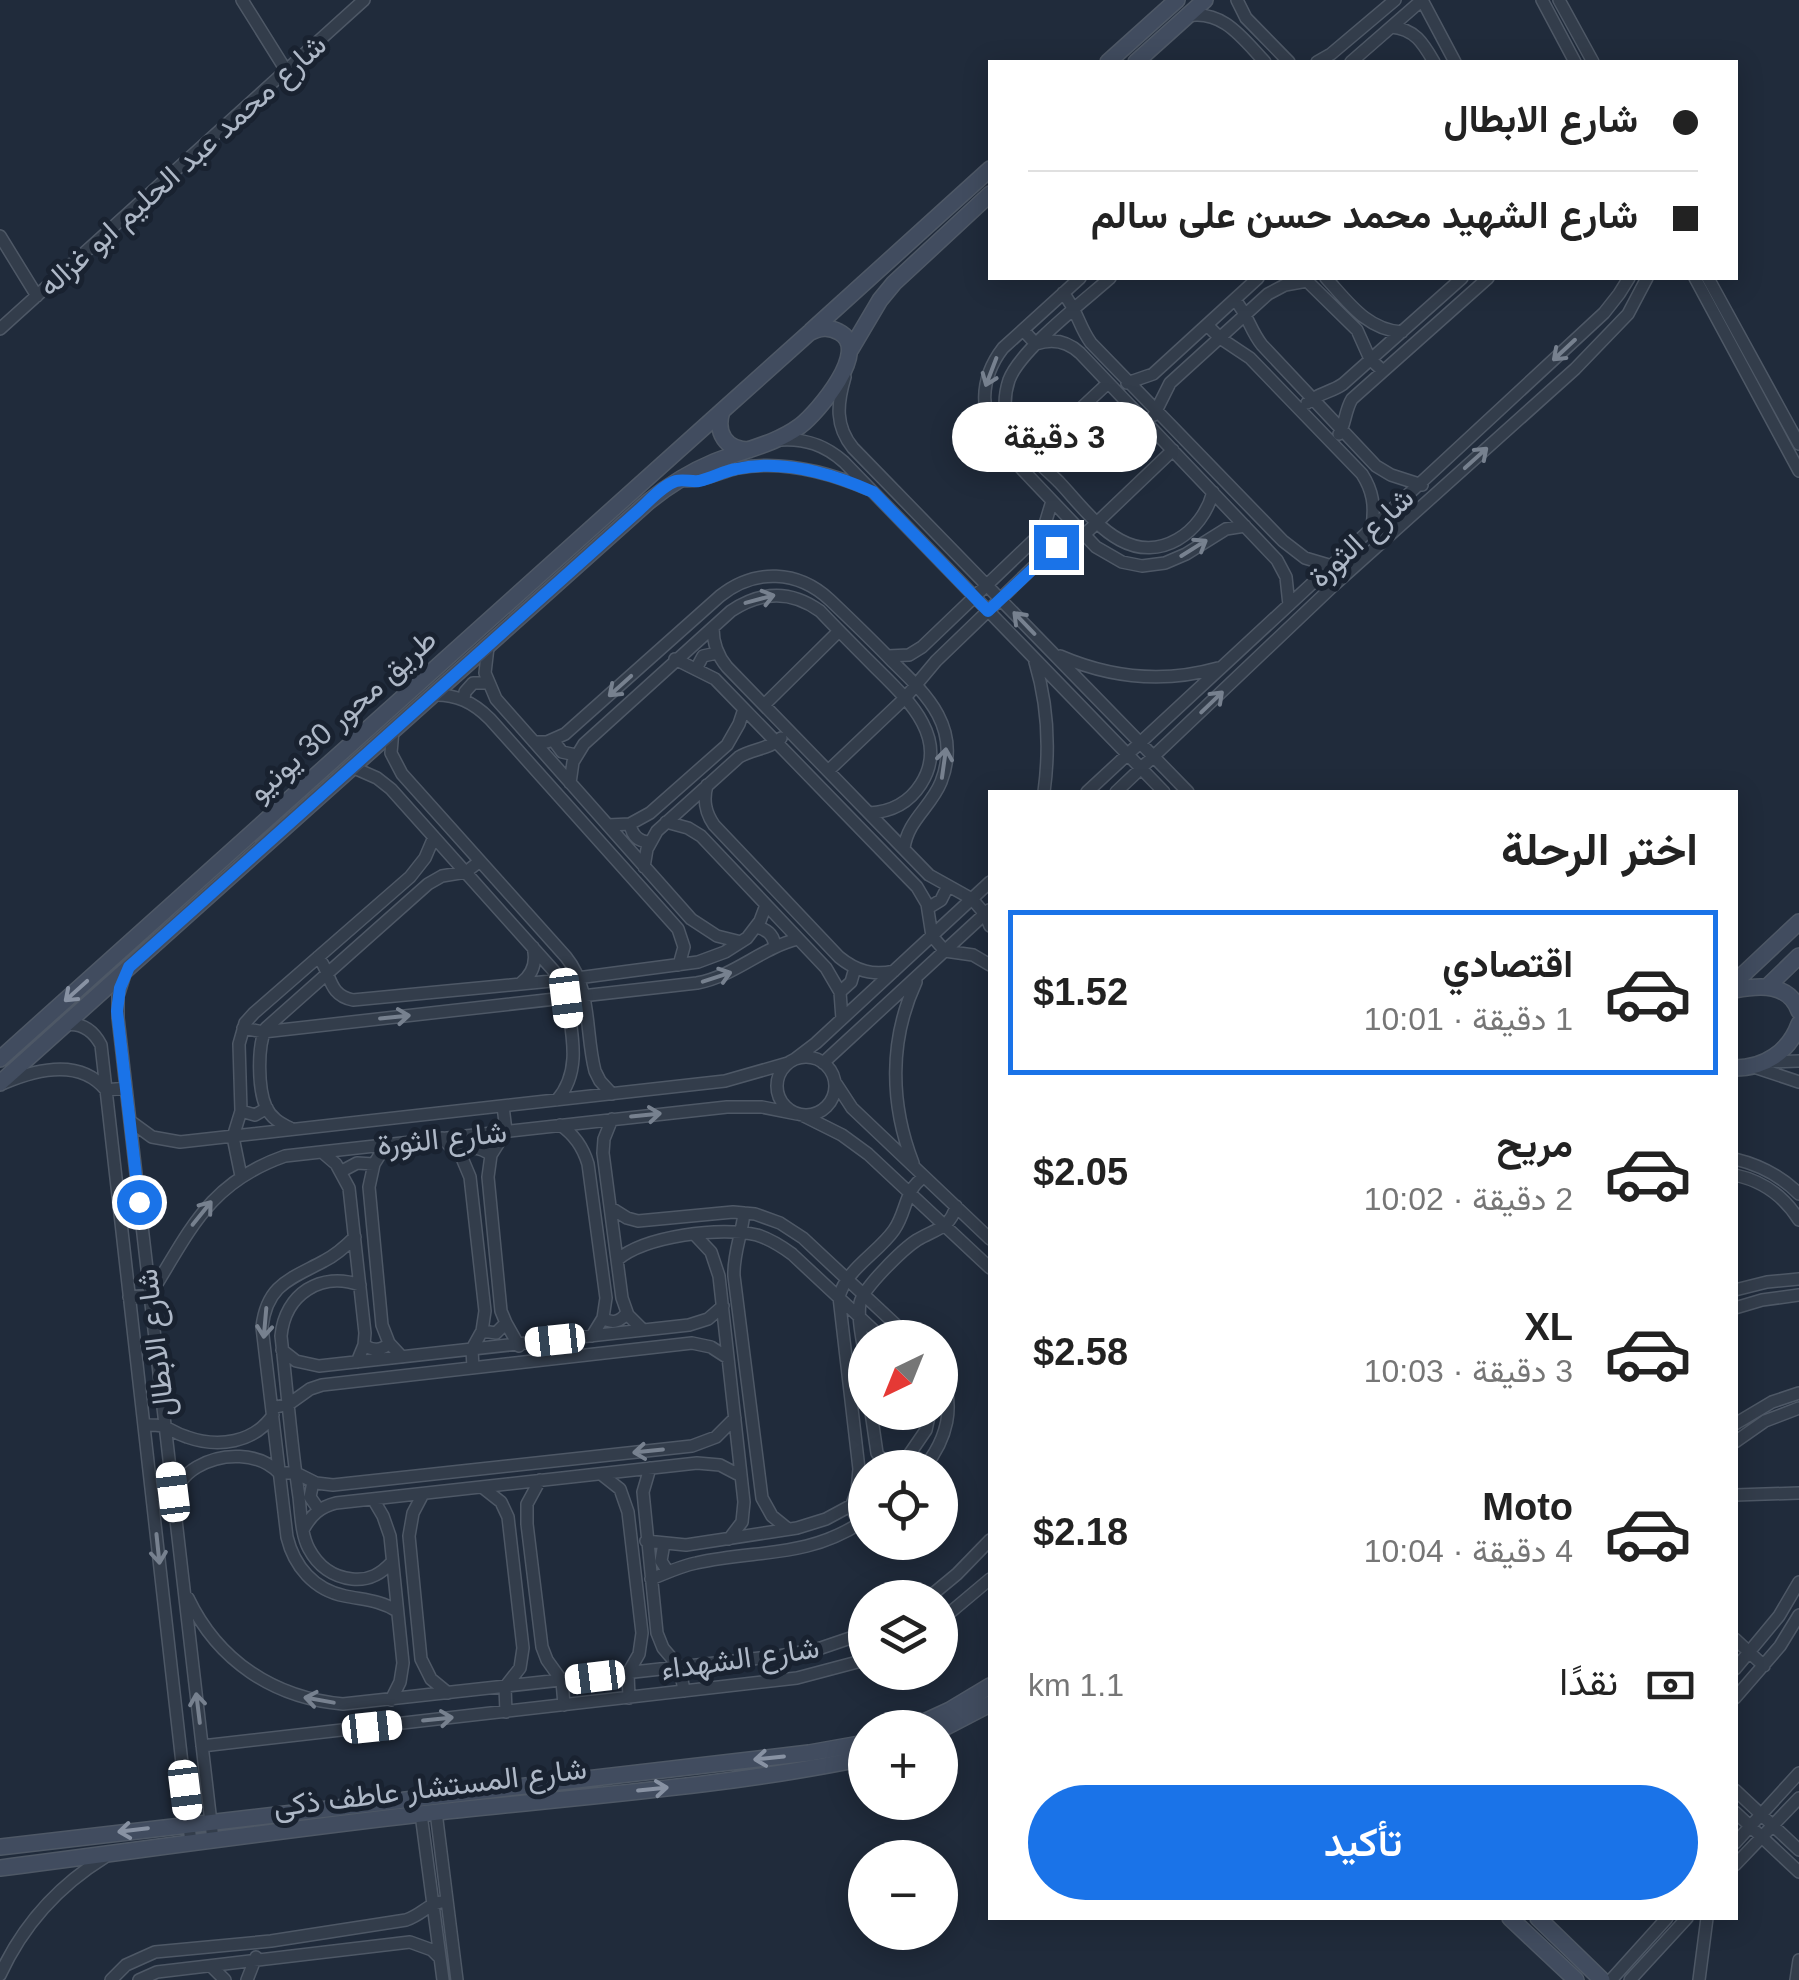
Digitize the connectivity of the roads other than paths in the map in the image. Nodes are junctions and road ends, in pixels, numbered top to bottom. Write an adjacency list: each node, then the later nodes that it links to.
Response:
1 (242, 0): 27 (street)
2 (364, 0): 27 (street, شارع محمد عبد الحليم ابو غزاله)
3 (1177, 0): 18 (street)
4 (1204, 0): 10 (street)
5 (1237, 0): 13 (street)
6 (1395, 0): 11 (street)
7 (1422, 0): 14 (street); 24 (street)
8 (1542, 0): 15 (street)
9 (1559, 0): 12 (street)
10 (1187, 16): 16 (street); 17 (street)
11 (1376, 17): 14 (street); 21 (street)
12 (1571, 22): 15 (street); 26 (street)
13 (1252, 24): 16 (street); 20 (street)
14 (1389, 29): 22 (street); 23 (street)
15 (1558, 30): 25 (street)
16 (1240, 36): 19 (street)
17 (1151, 54)
18 (1110, 60)
19 (1263, 60)
20 (1287, 60)
21 (1320, 60)
22 (1353, 60)
23 (1433, 60)
24 (1454, 60)
25 (1575, 60)
26 (1592, 60)
27 (287, 72): 44 (street, شارع محمد عبد الحليم ابو غزاله)
28 (988, 171): 52 (street)
29 (988, 196): 55 (street)
30 (0, 236): 44 (street)
31 (1078, 280): 43 (street)
32 (1108, 280): 46 (street)
33 (1256, 280): 45 (street)
34 (1302, 280): 47 (street)
35 (1307, 280): 56 (street)
36 (1328, 280): 51 (street)
37 (1486, 280): 57 (street)
38 (1627, 280): 77 (street, شارع الثورة, one-way to 77)
39 (1647, 280): 80 (street, شارع الثورة, one-way to 39)
40 (1696, 280): 74 (street)
41 (1709, 280): 68 (street)
42 (1449, 284): 51 (street)
43 (1063, 294): 46 (street); 50 (street)
44 (37, 296): 49 (street, شارع محمد عبد الحليم ابو غزاله)
45 (1234, 300): 47 (street); 48 (street)
46 (1076, 308): 54 (street); 58 (street)
47 (1247, 314): 53 (street); 60 (street)
48 (1207, 325): 53 (street); 58 (street)
49 (0, 329)
50 (1022, 330): 54 (street); 72 (street, one-way to 72)
51 (1402, 332): 56 (street)
52 (809, 333): 55 (street); 62 (street, طريق محور 30 يونيو)
53 (1220, 338): 61 (street); 63 (street)
54 (1036, 344): 59 (street); 70 (street)
55 (848, 356): 66 (street, طريق محور 30 يونيو); 88 (street)
56 (1370, 359): 57 (street); 60 (street)
57 (1383, 371): 65 (street)
58 (1129, 381): 59 (street); 63 (street)
59 (1113, 388): 64 (street); 70 (street)
60 (1312, 398): 61 (street); 65 (street)
61 (1300, 410): 67 (street)
62 (722, 412): 69 (street); 192 (street, طريق محور 30 يونيو, one-way to 192)
63 (1157, 412): 64 (street); 73 (street)
64 (1146, 422): 71 (street)
65 (1342, 430): 67 (street); 77 (street)
66 (775, 441): 69 (street, طريق محور 30 يونيو); 78 (street)
67 (1331, 442): 84 (street)
68 (1799, 444)
69 (749, 450): 76 (street, طريق محور 30 يونيو)
70 (1026, 450): 72 (street); 82 (street)
71 (1172, 450): 75 (street); 82 (street)
72 (1010, 456): 81 (street)
73 (1204, 460): 75 (street); 87 (street)
74 (1799, 471)
75 (1193, 472): 79 (street)
76 (678, 480): 78 (street); 97 (street, طريق محور 30 يونيو)
77 (1420, 482): 80 (street); 84 (street, شارع الثورة)
78 (873, 492): 89 (street)
79 (1213, 492): 82 (street); 83 (street)
80 (1434, 496): 86 (street, شارع الثورة)
81 (1052, 501): 85 (street); 88 (street)
82 (1097, 521): 85 (street)
83 (1245, 526): 85 (street, one-way to 83); 92 (street)
84 (1372, 528): 86 (street); 87 (street, شارع الثورة)
85 (1084, 534): 90 (street)
86 (1384, 541): 123 (street, شارع الثورة, one-way to 86)
87 (1332, 566): 92 (street, شارع الثورة)
88 (987, 585): 89 (street); 90 (street)
89 (974, 596): 93 (street); 102 (street)
90 (1000, 598): 93 (street); 100 (street, one-way to 90)
91 (710, 605): 94 (street); 96 (street); 98 (street)
92 (1289, 605): 105 (street, شارع الثورة)
93 (988, 611): 103 (street); 108 (street)
94 (718, 624): 95 (street, one-way to 95); 101 (street); 104 (street)
95 (839, 631): 99 (street); 112 (street)
96 (867, 636): 99 (street); 102 (street)
97 (488, 645): 107 (street); 109 (street, طريق محور 30 يونيو)
98 (663, 647): 104 (street); 116 (street, one-way to 116)
99 (856, 648): 110 (street)
100 (1052, 652): 105 (street); 120 (street)
101 (717, 653): 106 (street); 112 (street)
102 (888, 656): 108 (street)
103 (1034, 658): 122 (street); 131 (street)
104 (676, 661): 106 (street); 121 (street)
105 (1222, 667): 120 (street, شارع الثورة)
106 (696, 668): 113 (street)
107 (487, 682): 111 (street); 118 (street)
108 (917, 686): 110 (street); 144 (street, one-way to 108)
109 (433, 695): 111 (street); 114 (street, طريق محور 30 يونيو)
110 (906, 698): 127 (street); 137 (street)
111 (464, 699): 162 (street)
112 (764, 704): 115 (street)
113 (744, 709): 117 (street); 119 (street)
114 (393, 730): 124 (street); 125 (street, طريق محور 30 يونيو)
115 (789, 731): 119 (street); 127 (street)
116 (554, 740): 118 (street); 121 (street)
117 (744, 741): 119 (street); 130 (street); 139 (street)
118 (534, 742): 129 (street)
119 (776, 743): 154 (street)
120 (1141, 743): 122 (street, شارع الثورة); 123 (street)
121 (576, 756): 129 (street)
122 (1128, 756): 126 (street); 132 (street, شارع الثورة)
123 (1154, 757): 126 (street, شارع الثورة); 135 (street)
124 (394, 760): 128 (street); 146 (street)
125 (352, 767): 128 (street); 171 (street, طريق محور 30 يونيو)
126 (1141, 769): 133 (street, شارع الثورة); 134 (street)
127 (828, 771): 137 (street)
128 (377, 778): 142 (street)
129 (570, 783): 140 (street)
130 (708, 786): 136 (street); 138 (street)
131 (1044, 790)
132 (1090, 790)
133 (1118, 790)
134 (1162, 790)
135 (1186, 790)
136 (706, 810): 141 (street); 172 (street)
137 (869, 813): 144 (street)
138 (666, 822): 141 (street); 143 (street)
139 (630, 824): 140 (street); 143 (street)
140 (608, 825): 147 (street)
141 (688, 828): 153 (street)
142 (434, 837): 145 (street); 148 (street)
143 (650, 842): 147 (street)
144 (904, 849): 151 (street)
145 (423, 861): 149 (street); 168 (street)
146 (480, 861): 148 (street); 176 (street)
147 (644, 866): 157 (street)
148 (466, 872): 149 (street); 164 (street)
149 (438, 878): 174 (street)
150 (988, 884): 152 (street, شارع الثورة)
151 (948, 886): 152 (street); 154 (street)
152 (972, 899): 155 (street); 160 (street, شارع الثورة)
153 (766, 905): 158 (street); 161 (street)
154 (928, 908): 160 (street)
155 (988, 915)
156 (988, 917): 166 (street)
157 (696, 924): 162 (street); 163 (street)
158 (756, 927): 163 (street); 165 (street)
159 (1793, 928): 167 (street); 177 (street)
160 (932, 936): 166 (street); 173 (street, شارع الثورة)
161 (798, 939): 165 (street); 182 (street)
162 (684, 940): 170 (street)
163 (741, 942): 170 (street)
164 (533, 947): 178 (street); 179 (street)
165 (775, 947): 183 (street, one-way to 165)
166 (945, 950): 169 (street); 175 (street)
167 (1799, 954): 180 (street)
168 (318, 957): 174 (street); 189 (street)
169 (988, 964)
170 (679, 965): 176 (street)
171 (129, 967): 188 (street, طريق محور 30 يونيو); 201 (street, شارع الابطال)
172 (855, 968): 173 (street); 182 (street)
173 (894, 971): 187 (street, شارع الثورة)
174 (328, 972): 185 (street); 191 (street)
175 (920, 974): 195 (street); 225 (street)
176 (580, 978): 178 (street); 183 (street)
177 (1738, 979)
178 (562, 980): 179 (street); 184 (street)
179 (520, 984): 185 (street)
180 (1766, 987): 181 (street); 186 (street)
181 (1738, 990)
182 (840, 992): 187 (street)
183 (584, 996): 184 (street); 203 (street)
184 (566, 998): 185 (street, one-way to 184); 204 (street)
185 (340, 1010): 191 (street)
186 (1799, 1011)
187 (842, 1019): 193 (street, شارع الثورة)
188 (64, 1025): 200 (street, طريق محور 30 يونيو); 202 (street, شارع الابطال)
189 (243, 1028): 191 (street); 207 (street)
190 (1799, 1028): 196 (street)
191 (263, 1032): 206 (street)
192 (0, 1060)
193 (792, 1061): 195 (street); 203 (street, شارع الثورة); 208 (street)
194 (1799, 1061): 196 (street)
195 (824, 1063): 198 (street)
196 (1760, 1064): 197 (street); 199 (street)
197 (1738, 1068)
198 (835, 1082): 208 (street); 225 (street)
199 (1799, 1082)
200 (0, 1084): 202 (street)
201 (126, 1088): 202 (street); 210 (street, شارع الابطال)
202 (106, 1090): 254 (street, شارع الابطال)
203 (612, 1094): 204 (street, شارع الثورة)
204 (558, 1100): 205 (street, شارع الثورة)
205 (503, 1106): 212 (street, شارع الثورة); 213 (street)
206 (266, 1108): 207 (street); 212 (street)
207 (242, 1110): 214 (street)
208 (799, 1114): 209 (street, شارع الثورة, one-way to 208); 228 (street, شارع الثورة)
209 (612, 1119): 211 (street, شارع الثورة); 217 (street)
210 (130, 1121): 214 (street, شارع الثورة); 251 (street, شارع الابطال)
211 (560, 1125): 213 (street, شارع الثورة); 216 (street)
212 (294, 1130): 214 (street, شارع الثورة)
213 (506, 1131): 215 (street, شارع الثورة); 221 (street)
214 (233, 1137): 226 (street)
215 (442, 1138): 218 (street, شارع الثورة); 220 (street)
216 (580, 1144): 217 (street); 260 (street)
217 (603, 1144): 231 (street)
218 (386, 1145): 219 (street, شارع الثورة); 223 (street)
219 (322, 1152): 224 (street); 226 (street, شارع الثورة)
220 (458, 1152): 221 (street); 267 (street)
221 (491, 1156): 264 (street)
222 (1738, 1160): 229 (street)
223 (374, 1164): 224 (street); 269 (street)
224 (342, 1171): 238 (street)
225 (919, 1172): 228 (street); 230 (street)
226 (241, 1176): 251 (street, شارع الثورة, one-way to 226)
227 (1738, 1176): 234 (street)
228 (909, 1192): 235 (street, شارع الثورة); 246 (street)
229 (1799, 1194)
230 (956, 1206): 235 (street); 239 (street)
231 (611, 1208): 233 (street); 243 (street)
232 (744, 1213): 233 (street); 236 (street); 246 (street)
233 (668, 1219): 240 (street)
234 (1799, 1220)
235 (945, 1226): 245 (street, شارع الثورة); 252 (street)
236 (742, 1232): 237 (street); 241 (street); 255 (street)
237 (695, 1235): 240 (street); 242 (street)
238 (355, 1237): 244 (street); 249 (street)
239 (988, 1237)
240 (670, 1239): 243 (street)
241 (737, 1249): 242 (street); 311 (street)
242 (711, 1252): 256 (street)
243 (617, 1260): 258 (street)
244 (314, 1266): 248 (street); 285 (street, one-way to 285)
245 (988, 1266)
246 (848, 1279): 252 (street); 255 (street)
247 (1799, 1279): 250 (street)
248 (321, 1282): 249 (street); 274 (street)
249 (360, 1285): 272 (street)
250 (1738, 1289)
251 (150, 1294): 254 (street); 288 (street, شارع الابطال)
252 (864, 1294): 259 (street); 263 (street)
253 (1799, 1295): 257 (street)
254 (129, 1297): 289 (street, شارع الابطال)
255 (838, 1297): 259 (street); 291 (street)
256 (723, 1306): 265 (street); 276 (street)
257 (1738, 1307)
258 (627, 1312): 260 (street); 266 (street)
259 (860, 1316): 261 (street); 262 (street)
260 (603, 1318): 268 (street)
261 (860, 1320)
262 (864, 1320)
263 (891, 1320)
264 (506, 1324): 267 (street); 270 (street)
265 (695, 1324): 266 (street); 271 (street)
266 (643, 1330): 268 (street)
267 (482, 1332): 273 (street)
268 (592, 1336): 270 (street)
269 (389, 1343): 272 (street); 275 (street)
270 (519, 1344): 273 (street); 278 (street)
271 (698, 1344): 276 (street); 278 (street)
272 (364, 1345): 277 (street)
273 (472, 1349): 275 (street); 280 (street)
274 (282, 1350): 279 (street); 283 (street)
275 (402, 1356): 277 (street)
276 (728, 1358): 286 (street)
277 (357, 1362): 279 (street)
278 (520, 1363): 280 (street)
279 (313, 1366): 281 (street)
280 (473, 1368): 281 (street)
281 (316, 1387): 283 (street)
282 (1799, 1392): 287 (street)
283 (289, 1404): 285 (street); 295 (street)
284 (1799, 1408): 290 (street)
285 (272, 1412): 288 (street); 294 (street)
286 (735, 1418): 292 (street); 297 (street)
287 (1738, 1422)
288 (165, 1424): 289 (street); 301 (street, شارع الابطال)
289 (144, 1425): 305 (street, شارع الابطال)
290 (1738, 1440)
291 (859, 1450)
292 (716, 1452): 293 (street); 297 (street); 299 (street, one-way to 299)
293 (650, 1468): 296 (street); 302 (street)
294 (279, 1473): 295 (street); 301 (street); 328 (street)
295 (296, 1473): 299 (street); 315 (street)
296 (601, 1474): 298 (street); 307 (street)
297 (741, 1476): 312 (street)
298 (540, 1480): 300 (street); 338 (street)
299 (313, 1482): 310 (street)
300 (482, 1487): 304 (street); 339 (street)
301 (173, 1492): 305 (street); 327 (street, شارع الابطال)
302 (643, 1492): 307 (street); 317 (street)
303 (1799, 1492): 306 (street)
304 (422, 1494): 308 (street); 342 (street)
305 (152, 1495): 365 (street, شارع الابطال, one-way to 365)
306 (1738, 1495)
307 (624, 1496): 337 (street)
308 (372, 1499): 310 (street); 320 (street)
309 (848, 1508): 313 (street)
310 (319, 1510): 315 (street)
311 (768, 1510): 312 (street); 313 (street)
312 (744, 1516): 316 (street)
313 (788, 1529): 316 (street)
314 (848, 1529): 321 (street)
315 (304, 1530): 322 (street)
316 (729, 1538): 319 (street)
317 (646, 1540): 319 (street); 323 (street)
318 (988, 1542): 324 (street)
319 (664, 1543): 321 (street)
320 (392, 1562): 322 (street); 330 (street)
321 (668, 1572): 323 (street)
322 (356, 1579): 328 (street)
323 (651, 1579): 335 (street)
324 (949, 1580)
325 (988, 1581): 329 (street)
326 (1799, 1582): 333 (street)
327 (184, 1587): 346 (street, شارع الشهداء, one-way to 327); 354 (street, شارع الابطال, one-way to 327)
328 (354, 1597): 330 (street)
329 (958, 1605)
330 (398, 1611): 345 (street)
331 (1799, 1615): 336 (street)
332 (848, 1639): 335 (street, شارع الشهداء)
333 (1740, 1660): 336 (street)
334 (848, 1664): 341 (street, شارع الشهداء)
335 (680, 1668): 337 (street, شارع الشهداء); 341 (street)
336 (1759, 1671): 343 (street)
337 (628, 1673): 338 (street, شارع الشهداء); 344 (street)
338 (562, 1681): 339 (street, شارع الشهداء); 347 (street)
339 (504, 1687): 342 (street, شارع الشهداء); 350 (street)
340 (988, 1687): 349 (street)
341 (684, 1691): 344 (street, شارع الشهداء)
342 (448, 1694): 345 (street, شارع الشهداء)
343 (1738, 1695)
344 (629, 1698): 347 (street, شارع الشهداء)
345 (390, 1700): 346 (street, شارع الشهداء)
346 (369, 1702): 352 (street)
347 (564, 1705): 350 (street, شارع الشهداء)
348 (988, 1705): 351 (street)
349 (950, 1710)
350 (506, 1712): 352 (street, شارع الشهداء, one-way to 350)
351 (958, 1721)
352 (372, 1727): 354 (street, شارع الشهداء)
353 (848, 1745): 357 (street, شارع المستشار عاطف ذكى, one-way to 357)
354 (202, 1746): 364 (street, شارع الابطال)
355 (848, 1761): 359 (street, شارع المستشار عاطف ذكى, one-way to 355)
356 (1799, 1773): 363 (street)
357 (566, 1781): 359 (street); 364 (street, شارع المستشار عاطف ذكى)
358 (1738, 1793): 363 (street)
359 (568, 1798): 361 (street, شارع المستشار عاطف ذكى)
360 (1799, 1798): 366 (street)
361 (429, 1813): 369 (street, شارع المستشار عاطف ذكى); 378 (street); 379 (street)
362 (1738, 1815): 367 (street)
363 (1761, 1815): 366 (street); 367 (street)
364 (211, 1821): 365 (street, شارع المستشار عاطف ذكى); 369 (street, شارع الابطال)
365 (189, 1824): 371 (street, شارع الابطال); 372 (street, شارع المستشار عاطف ذكى, one-way to 372)
366 (1772, 1825): 368 (street); 373 (street)
367 (1750, 1826): 368 (street); 370 (street)
368 (1762, 1837): 375 (street); 377 (street)
369 (213, 1840): 371 (street, شارع المستشار عاطف ذكى)
370 (1738, 1840)
371 (191, 1843): 374 (street, شارع المستشار عاطف ذكى)
372 (0, 1847)
373 (1799, 1850)
374 (112, 1853): 376 (street, شارع المستشار عاطف ذكى); 392 (street)
375 (1738, 1863)
376 (0, 1868)
377 (1799, 1872)
378 (447, 1901): 379 (street); 398 (street)
379 (433, 1903): 385 (street); 388 (street)
380 (1512, 1920): 399 (street)
381 (1540, 1920): 400 (street)
382 (1665, 1920): 401 (street)
383 (1685, 1920): 402 (street)
384 (1707, 1920): 403 (street)
385 (384, 1924): 386 (street); 387 (street)
386 (254, 1942): 389 (street); 393 (street)
387 (387, 1944): 388 (street); 389 (street)
388 (440, 1958): 397 (street)
389 (257, 1959): 391 (street); 396 (street)
390 (1799, 1960): 404 (street)
391 (211, 1966): 394 (street); 395 (street)
392 (0, 1975)
393 (111, 1980)
394 (139, 1980)
395 (225, 1980)
396 (247, 1980)
397 (442, 1980)
398 (457, 1980)
399 (1576, 1980)
400 (1602, 1980)
401 (1611, 1980)
402 (1630, 1980)
403 (1699, 1980)
404 (1796, 1980)

